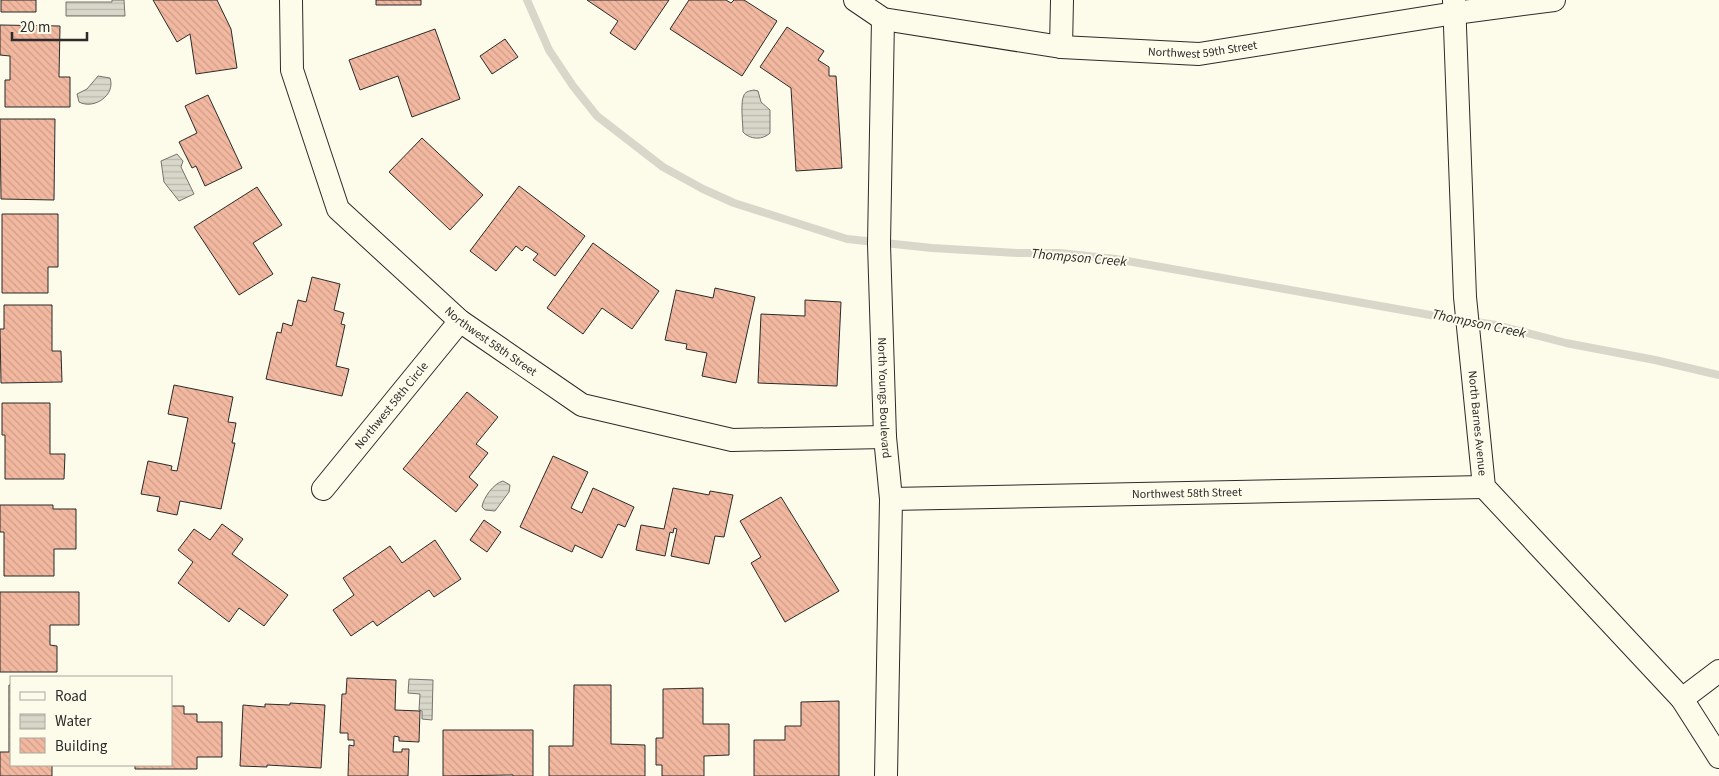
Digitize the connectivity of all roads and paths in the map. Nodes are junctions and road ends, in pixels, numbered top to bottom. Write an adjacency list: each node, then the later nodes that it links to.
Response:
1 (291, 0): 8 (street, Northwest 58th Street)
2 (855, 0): 6 (street, Northwest 59th Street)
3 (1062, 0): 7 (street)
4 (1554, 0): 5 (street, Northwest 59th Street)
5 (1455, 7): 7 (street, Northwest 59th Street); 10 (street, North Barnes Avenue)
6 (883, 19): 7 (street, Northwest 59th Street); 9 (street, North Youngs Boulevard)
7 (1061, 47)
8 (460, 321): 9 (street, Northwest 58th Street); 11 (street, Northwest 58th Circle)
9 (885, 437): 12 (street, North Youngs Boulevard)
10 (1484, 487): 12 (street, Northwest 58th Street); 14 (street, North Barnes Avenue)
11 (323, 489)
12 (891, 499): 16 (street, North Youngs Boulevard)
13 (1719, 671): 14 (street)
14 (1682, 699): 15 (street, North Barnes Avenue)
15 (1719, 757)
16 (886, 776)

